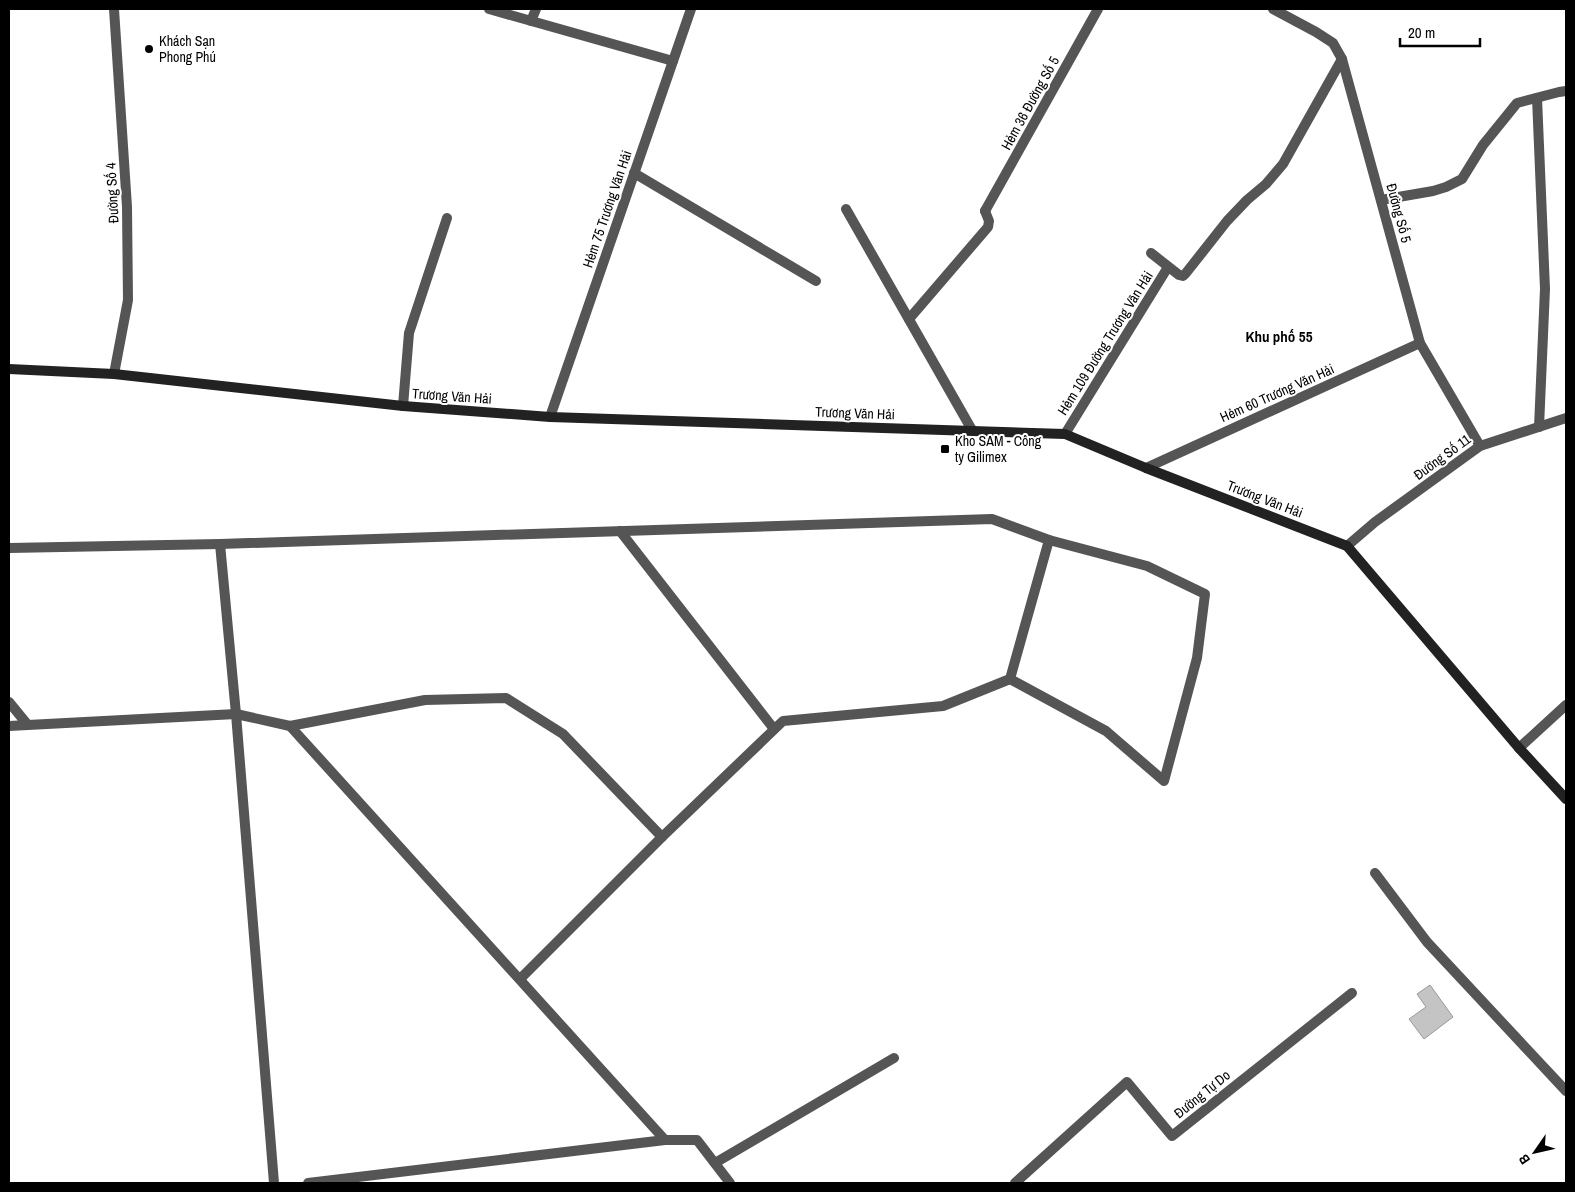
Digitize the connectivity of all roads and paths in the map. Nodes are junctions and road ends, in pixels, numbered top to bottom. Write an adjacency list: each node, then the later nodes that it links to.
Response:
1 (114, 9): 22 (street, Đường Số 4)
2 (489, 9): 7 (street)
3 (536, 9): 7 (street)
4 (691, 9): 9 (street, Hẻm 75 Trương Văn Hải)
5 (1098, 9): 19 (street, Hẻm 36 Đường Số 5)
6 (1273, 9): 8 (street, Đường Số 5)
7 (531, 21): 9 (street)
8 (1342, 59): 13 (street, Đường Số 5); 17 (street)
9 (673, 61): 12 (street, Hẻm 75 Trương Văn Hải)
10 (1566, 91): 11 (street)
11 (1537, 98): 13 (street); 26 (street)
12 (634, 172): 18 (street); 24 (street, Hẻm 75 Trương Văn Hải)
13 (1381, 200): 20 (street, Đường Số 5)
14 (846, 209): 19 (street)
15 (447, 218): 23 (street)
16 (1151, 253): 17 (street)
17 (1168, 267): 28 (street, Hẻm 109 Đường Trương Văn Hải)
18 (816, 281)
19 (909, 319): 27 (street)
20 (1420, 344): 29 (street, Đường Số 5); 30 (street, Hẻm 60 Trương Văn Hải)
21 (9, 369): 22 (street, Trương Văn Hải)
22 (114, 374): 23 (street, Trương Văn Hải)
23 (403, 406): 24 (street, Trương Văn Hải)
24 (550, 417): 27 (street, Trương Văn Hải)
25 (1566, 418): 26 (street, Đường Số 11)
26 (1539, 427): 29 (street, Đường Số 11)
27 (972, 430): 28 (street, Trương Văn Hải)
28 (1065, 434): 30 (street, Trương Văn Hải)
29 (1480, 446): 34 (street, Đường Số 11)
30 (1146, 468): 34 (street, Trương Văn Hải)
31 (620, 531): 32 (street); 33 (street); 43 (street)
32 (1049, 540): 36 (street); 36 (street)
33 (220, 544): 35 (street); 39 (street)
34 (1348, 546): 44 (street, Trương Văn Hải)
35 (9, 548)
36 (1010, 679): 43 (street)
37 (9, 702): 40 (street)
38 (1566, 705): 44 (street)
39 (236, 714): 40 (street); 42 (street); 54 (street)
40 (28, 724): 41 (street)
41 (9, 726)
42 (290, 726): 46 (street); 48 (street)
43 (774, 729): 46 (street)
44 (1519, 748): 45 (street, Trương Văn Hải)
45 (1566, 799)
46 (662, 837): 48 (street)
47 (1375, 874): 51 (street)
48 (520, 979): 52 (street)
49 (1352, 993): 57 (street, Đường Tự Do)
50 (894, 1058): 53 (street)
51 (1566, 1091)
52 (666, 1140): 53 (street); 55 (street)
53 (714, 1163): 56 (street)
54 (274, 1183)
55 (308, 1183)
56 (730, 1183)
57 (1015, 1183)

